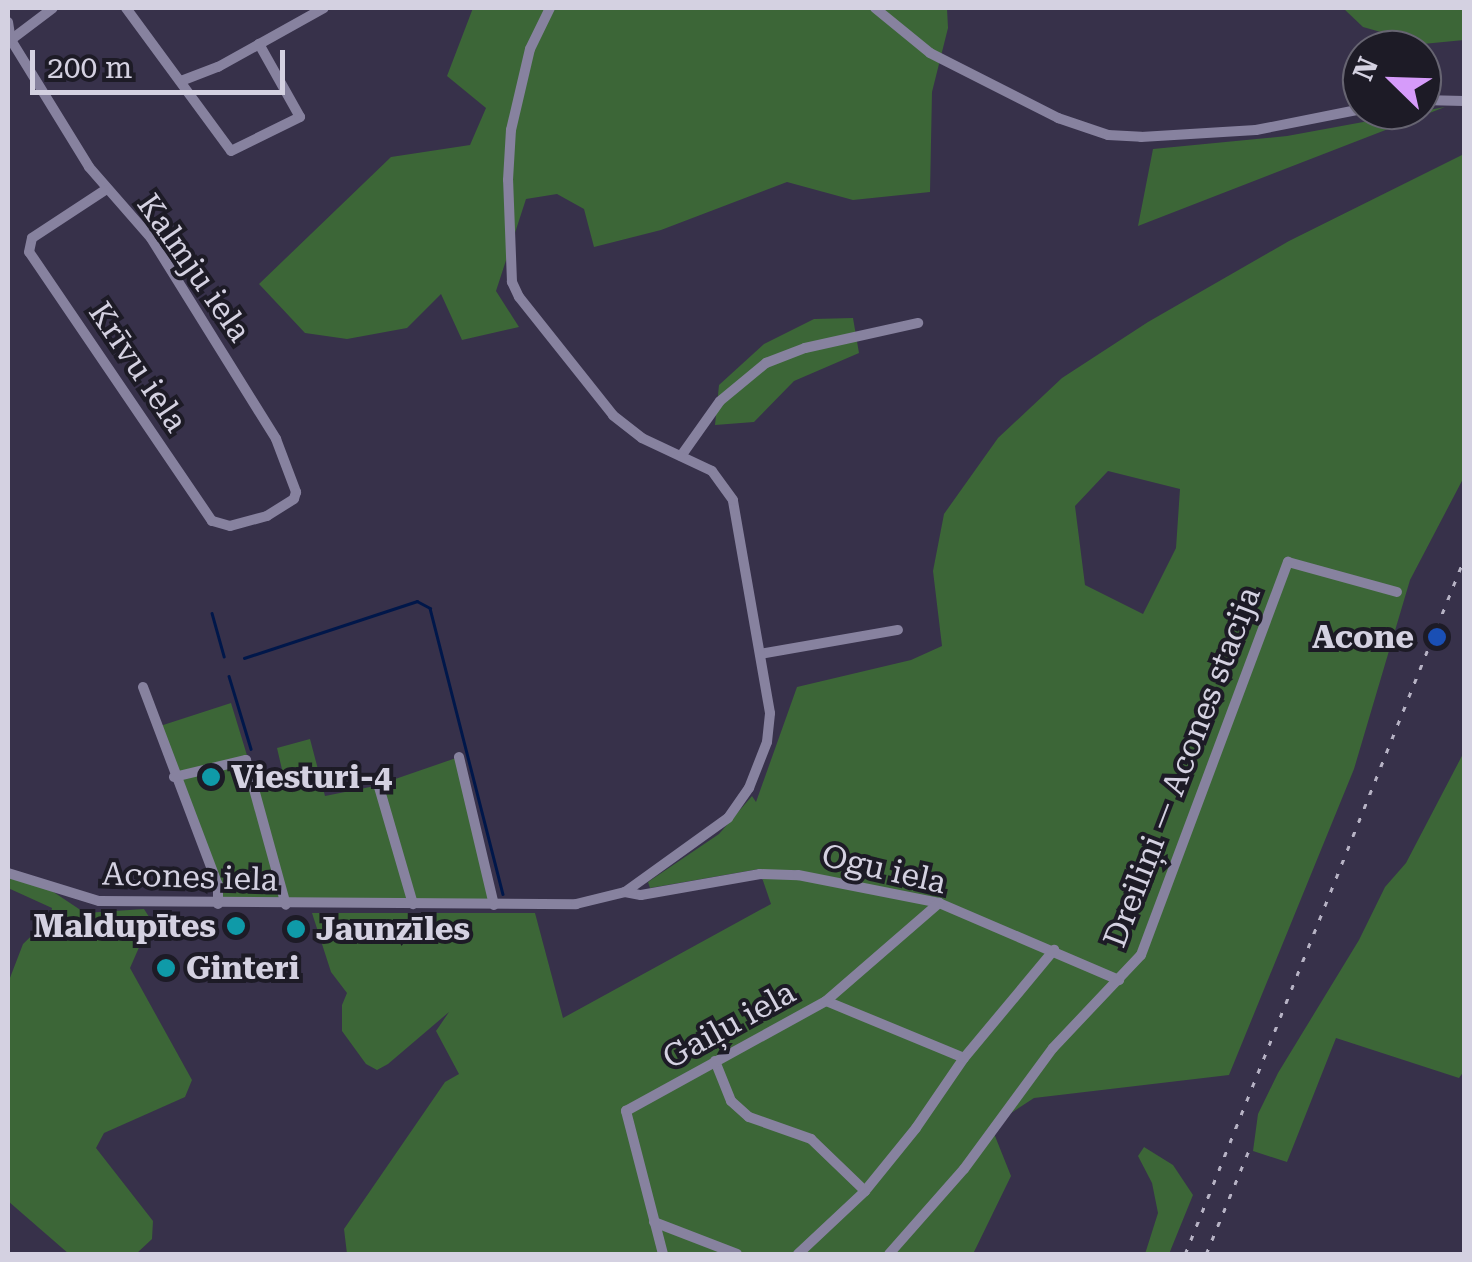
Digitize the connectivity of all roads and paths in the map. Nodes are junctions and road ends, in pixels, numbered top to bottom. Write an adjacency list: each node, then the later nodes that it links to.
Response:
1 (53, 8): 7 (street)
2 (126, 8): 9 (street)
3 (324, 8): 8 (street)
4 (550, 8): 13 (street)
5 (875, 8): 10 (street)
6 (8, 22): 7 (street, Kalmju iela)
7 (9, 41): 11 (street, Kalmju iela)
8 (258, 44): 9 (street); 9 (street)
9 (181, 81)
10 (1342, 113)
11 (105, 190): 14 (street, Kalmju iela); 14 (street, Krīvu iela)
12 (918, 323): 13 (street)
13 (681, 456): 17 (street)
14 (294, 499)
15 (1397, 592): 30 (street, Dreiliņi — Acones stacija)
16 (898, 630): 17 (street)
17 (760, 654): 23 (street)
18 (143, 687): 20 (street)
19 (459, 757): 28 (street)
20 (174, 777): 24 (street); 27 (street)
21 (380, 787): 25 (street)
22 (8, 873): 24 (street, Acones iela)
23 (625, 892): 26 (street, Ogu iela); 28 (street, Acones iela)
24 (218, 904): 27 (street, Acones iela)
25 (413, 904): 27 (street, Acones iela); 28 (street, Acones iela)
26 (939, 904): 29 (street, Ogu iela); 31 (street, Gaiļu iela)
27 (286, 905)
28 (494, 906)
29 (1054, 950): 30 (street, Ogu iela); 32 (street)
30 (1120, 980): 39 (street, Dreiliņi — Acones stacija)
31 (826, 1000): 32 (street); 33 (street, Gaiļu iela)
32 (964, 1058): 34 (street)
33 (715, 1062): 34 (street); 35 (street, Gaiļu iela)
34 (865, 1191): 38 (street)
35 (654, 1222): 36 (street, Gaiļu iela); 37 (street)
36 (663, 1254)
37 (737, 1254)
38 (798, 1254)
39 (889, 1254)

